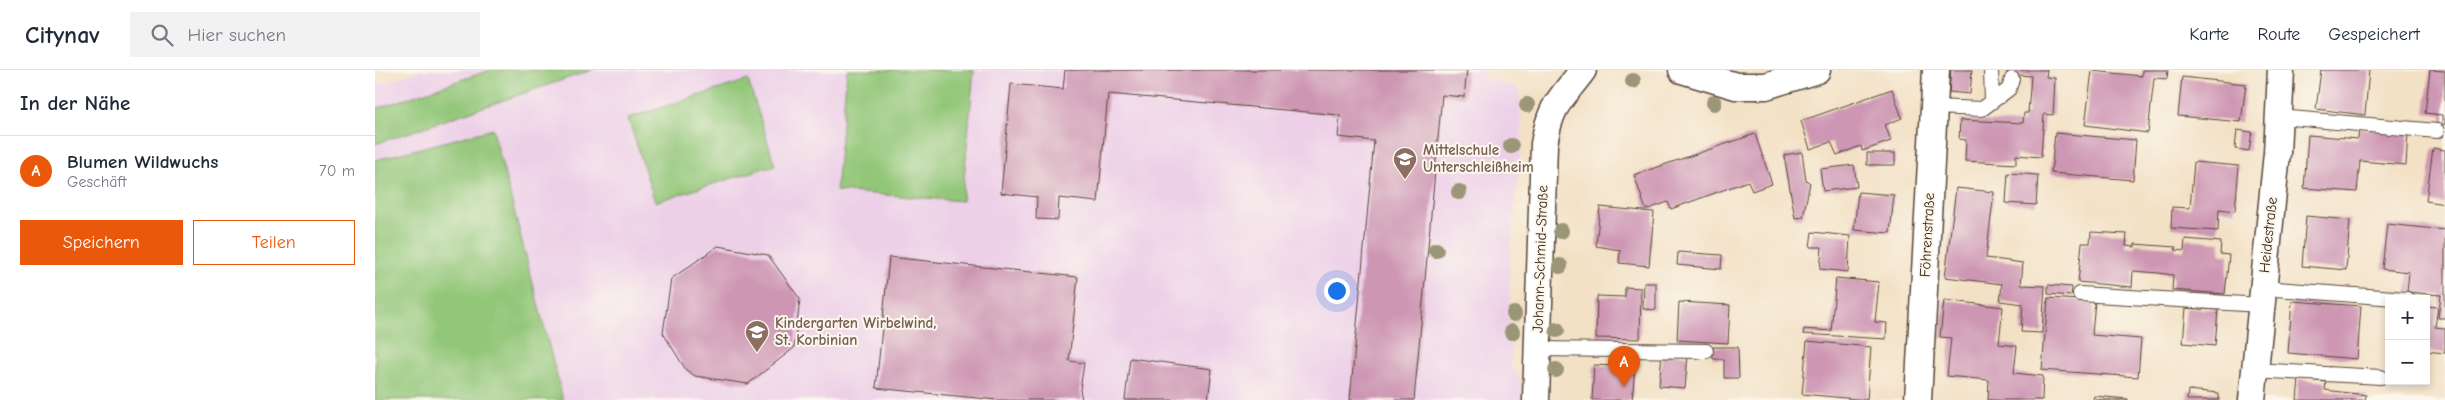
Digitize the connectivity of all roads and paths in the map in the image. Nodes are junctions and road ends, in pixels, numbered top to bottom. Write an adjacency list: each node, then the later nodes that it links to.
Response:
1 (1583, 70): 15 (street, Johann-Schmid-Straße)
2 (1817, 70): 6 (street)
3 (1936, 70): 9 (street, Föhrenstraße)
4 (1991, 70): 8 (lane)
5 (2281, 70): 10 (street, Heidestraße)
6 (1693, 74)
7 (2012, 79): 8 (lane)
8 (1992, 101): 9 (lane)
9 (1934, 107): 20 (street, Föhrenstraße)
10 (2279, 117): 11 (lane); 13 (street, Heidestraße)
11 (2437, 131)
12 (2080, 294): 13 (lane)
13 (2262, 296): 14 (lane); 17 (street, Heidestraße)
14 (2385, 299)
15 (1538, 349): 16 (lane); 19 (street, Johann-Schmid-Straße)
16 (1706, 351)
17 (2255, 370): 18 (lane); 21 (street, Heidestraße)
18 (2381, 377)
19 (1536, 400)
20 (1918, 400)
21 (2252, 400)

